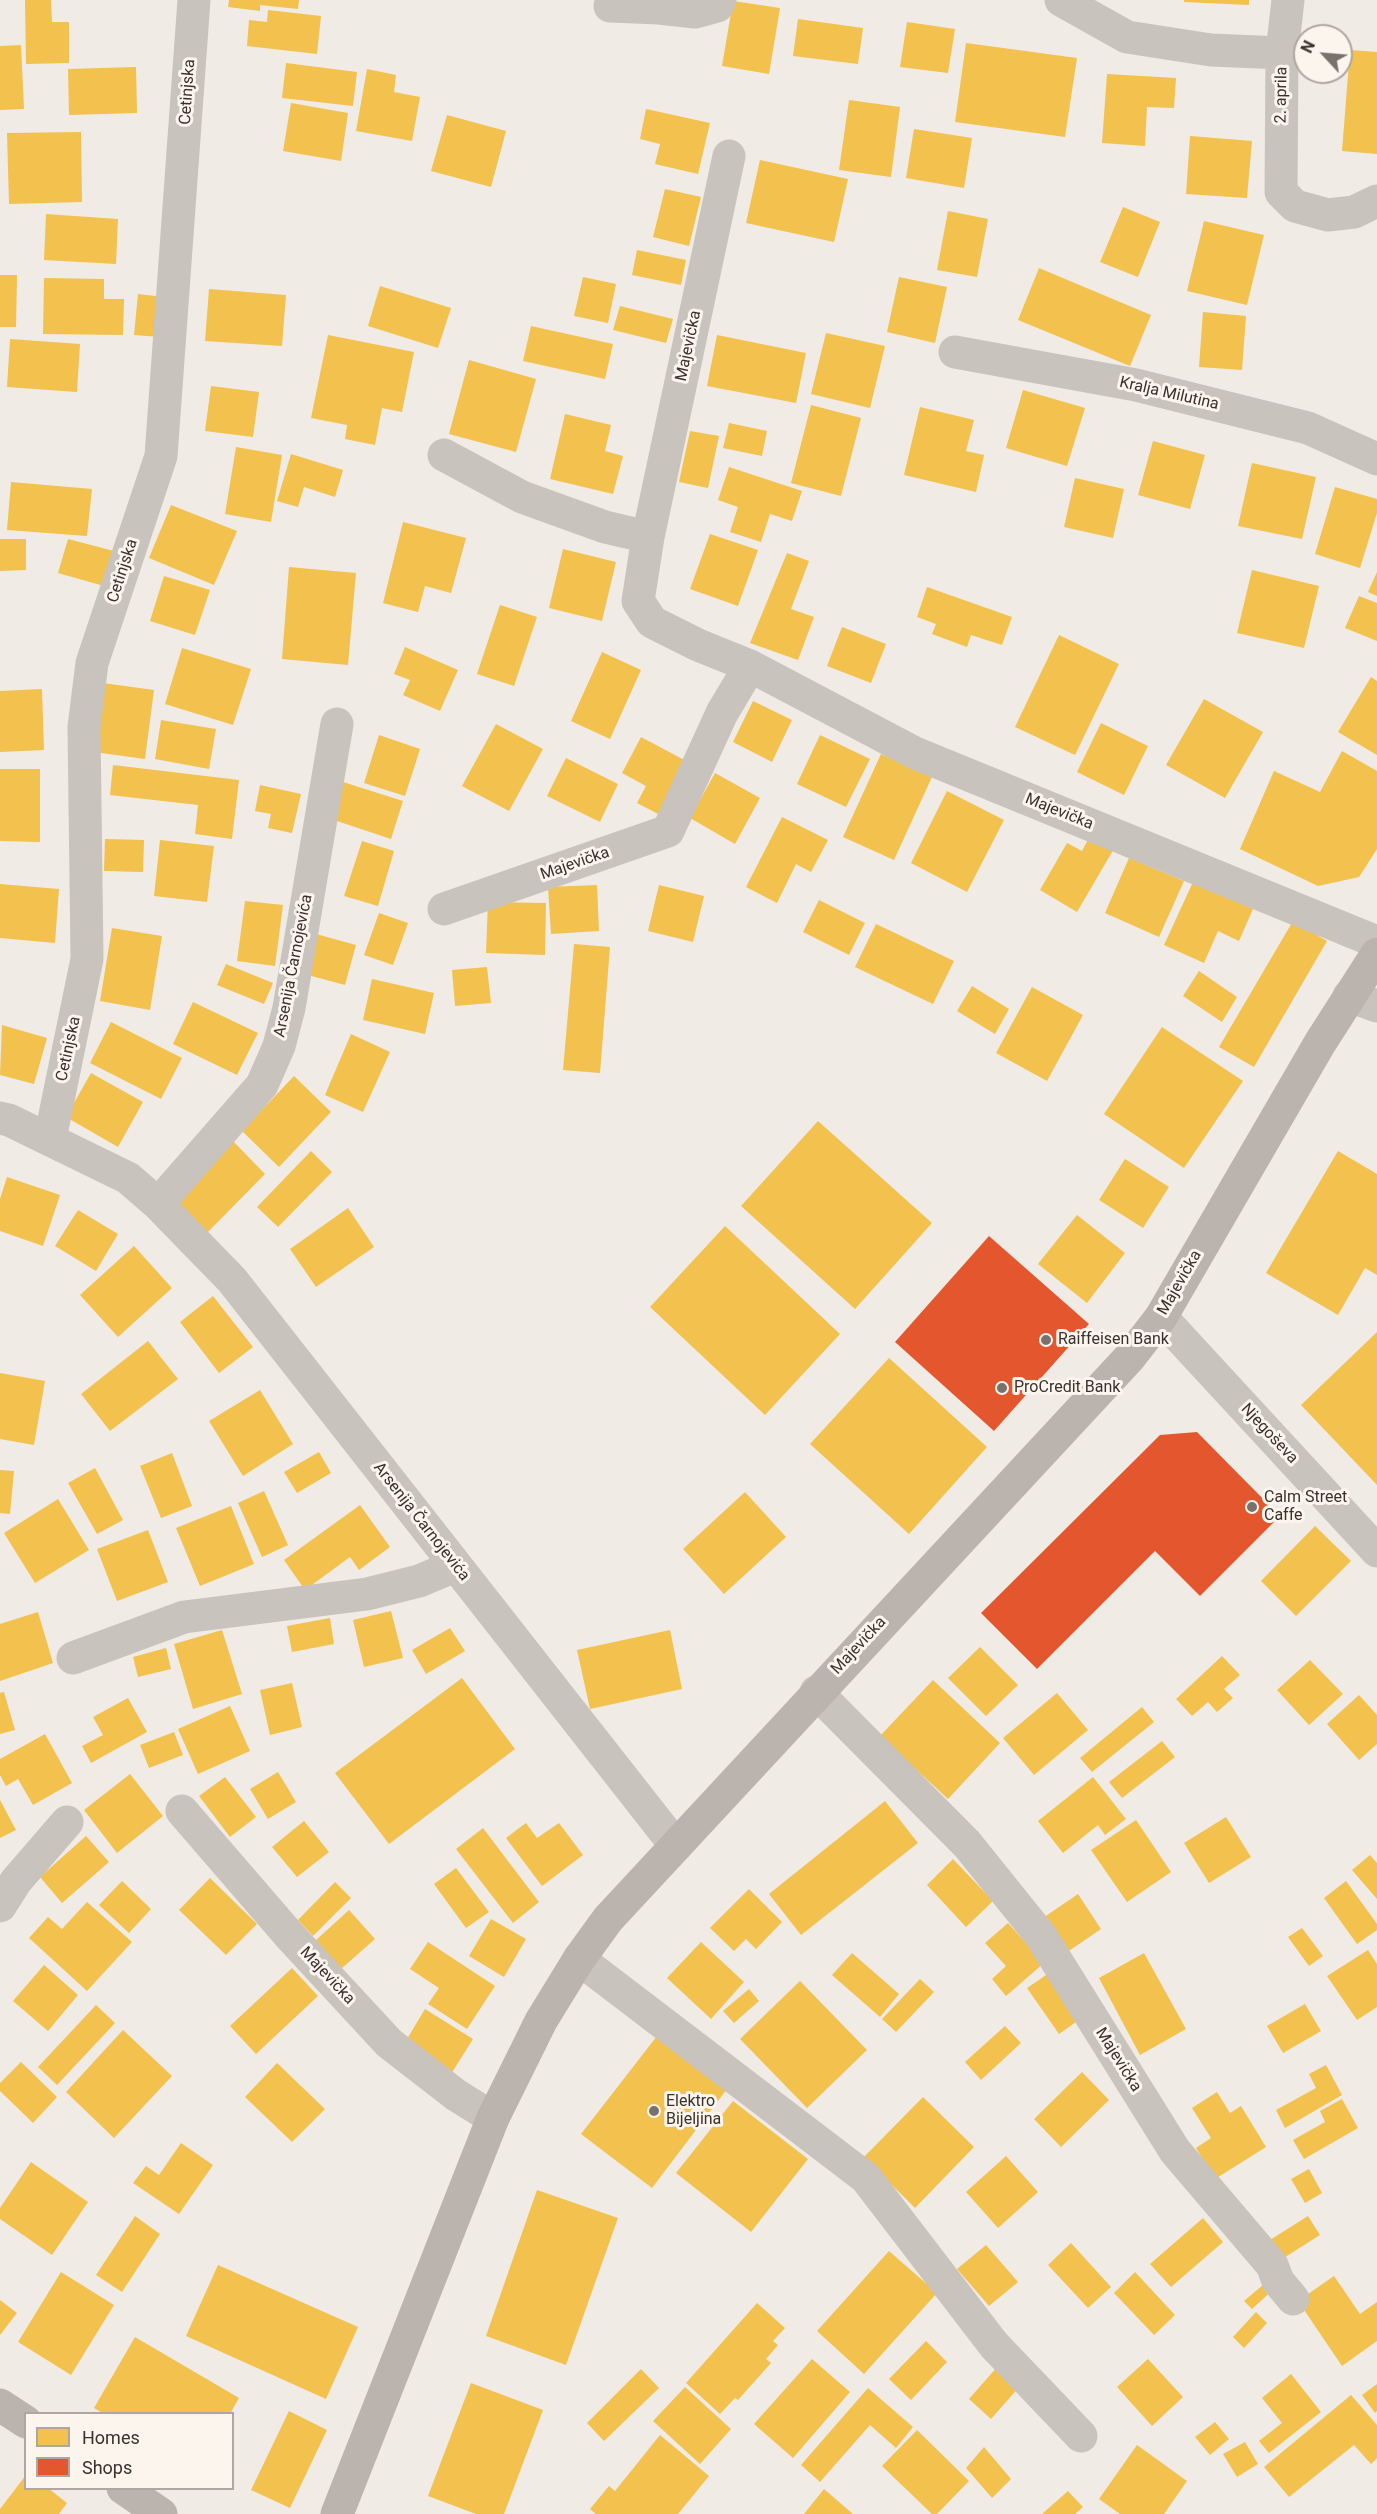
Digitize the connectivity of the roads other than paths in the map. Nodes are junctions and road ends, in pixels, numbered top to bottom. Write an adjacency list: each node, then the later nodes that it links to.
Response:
1 (194, 0): 20 (street, Cetinjska)
2 (720, 0): 5 (street)
3 (1061, 0): 6 (street, 2. aprila)
4 (1288, 0): 6 (street)
5 (610, 6)
6 (1282, 53): 8 (street, 2. aprila)
7 (729, 156): 12 (street, Majevička)
8 (1377, 201)
9 (955, 352): 11 (street, Kralja Milutina)
10 (444, 456): 12 (street)
11 (1377, 459)
12 (648, 537): 13 (street, Majevička)
13 (750, 666): 15 (street, Majevička); 16 (street, Majevička)
14 (337, 724): 21 (street, Arsenija Čarnojevića)
15 (444, 909)
16 (1377, 942)
17 (1377, 954): 18 (street, Majevička)
18 (1363, 1001): 22 (street, Majevička)
19 (0, 1118): 20 (street, Arsenija Čarnojevića)
20 (50, 1139): 21 (street, Arsenija Čarnojevića)
21 (158, 1204): 24 (street, Arsenija Čarnojevića)
22 (1161, 1317): 23 (street, Njegoševa); 26 (street, Majevička)
23 (1377, 1551)
24 (455, 1566): 25 (street); 29 (street, Arsenija Čarnojevića)
25 (73, 1658)
26 (816, 1692): 29 (street, Majevička); 33 (street, Majevička)
27 (182, 1811): 32 (street, Majevička)
28 (67, 1822): 30 (street)
29 (676, 1846): 31 (street, Majevička)
30 (0, 1906)
31 (579, 1959): 32 (street, Majevička); 36 (street)
32 (493, 2118): 39 (street, Majevička)
33 (1293, 2300)
34 (0, 2405): 35 (street)
35 (24, 2421)
36 (1081, 2436)
37 (126, 2490): 38 (street)
38 (161, 2514)
39 (337, 2514)

